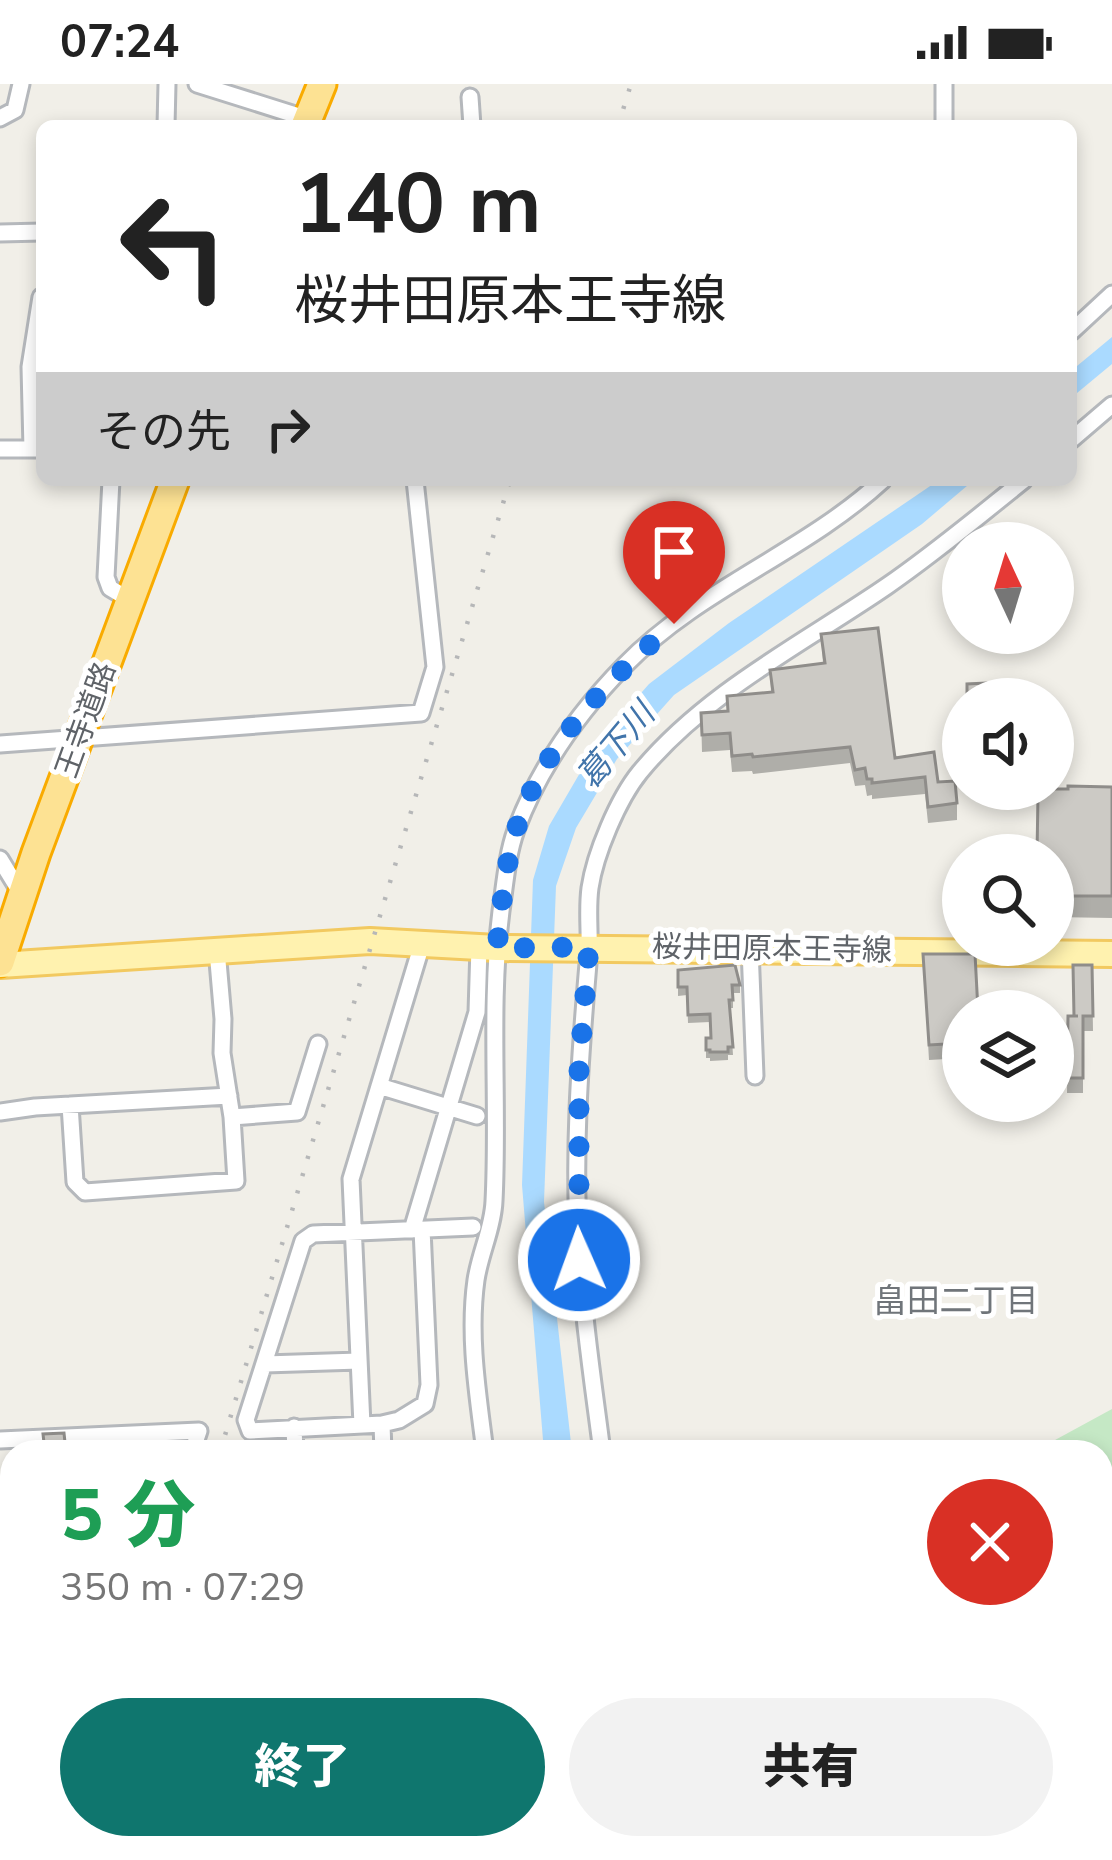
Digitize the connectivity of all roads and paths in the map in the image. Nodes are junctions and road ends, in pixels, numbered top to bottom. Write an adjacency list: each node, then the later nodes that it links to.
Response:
1 (21, 84): 7 (street)
2 (166, 84): 8 (street)
3 (197, 84): 9 (street)
4 (322, 84): 10 (highway)
5 (944, 84): 12 (street)
6 (470, 97): 11 (street)
7 (0, 118)
8 (166, 120)
9 (301, 120)
10 (308, 120)
11 (472, 120)
12 (944, 120)
13 (36, 232): 14 (street)
14 (0, 233)
15 (1112, 295): 16 (street)
16 (1077, 327)
17 (36, 329): 20 (street)
18 (1112, 405): 19 (street)
19 (1077, 435)
20 (36, 437)
21 (0, 449): 22 (street)
22 (36, 449)
23 (111, 486): 28 (street)
24 (174, 486): 28 (highway, 王寺道路)
25 (416, 486): 29 (street)
26 (876, 486): 34 (street)
27 (1016, 486): 35 (street)
28 (130, 600): 29 (highway, 王寺道路)
29 (80, 739): 30 (street); 32 (highway, 王寺道路)
30 (0, 745)
31 (0, 859): 32 (street)
32 (22, 895): 39 (highway, 王寺道路)
33 (422, 944): 34 (main road, 桜井田原本王寺線); 37 (main road, 桜井田原本王寺線); 42 (street)
34 (488, 947): 35 (main road, 桜井田原本王寺線); 45 (street); 61 (street)
35 (589, 947): 36 (main road, 桜井田原本王寺線); 62 (street)
36 (750, 948): 38 (main road, 桜井田原本王寺線); 41 (street)
37 (217, 950): 39 (main road, 桜井田原本王寺線); 43 (street)
38 (1112, 954)
39 (0, 964)
40 (318, 1044): 48 (street)
41 (755, 1076)
42 (379, 1086): 45 (street); 51 (street)
43 (229, 1096): 44 (street); 48 (street)
44 (70, 1105): 46 (street); 48 (street)
45 (448, 1107): 47 (street); 50 (street)
46 (0, 1112)
47 (477, 1116)
48 (232, 1117)
49 (473, 1227): 50 (street)
50 (417, 1230): 51 (street); 54 (street)
51 (353, 1232): 52 (street); 53 (street)
52 (359, 1361): 53 (street); 55 (street)
53 (265, 1364): 56 (street)
54 (382, 1424): 55 (street); 60 (street)
55 (362, 1425): 56 (street)
56 (294, 1427): 59 (street)
57 (135, 1440): 58 (street)
58 (196, 1440)
59 (295, 1440)
60 (383, 1440)
61 (484, 1440)
62 (600, 1440)

